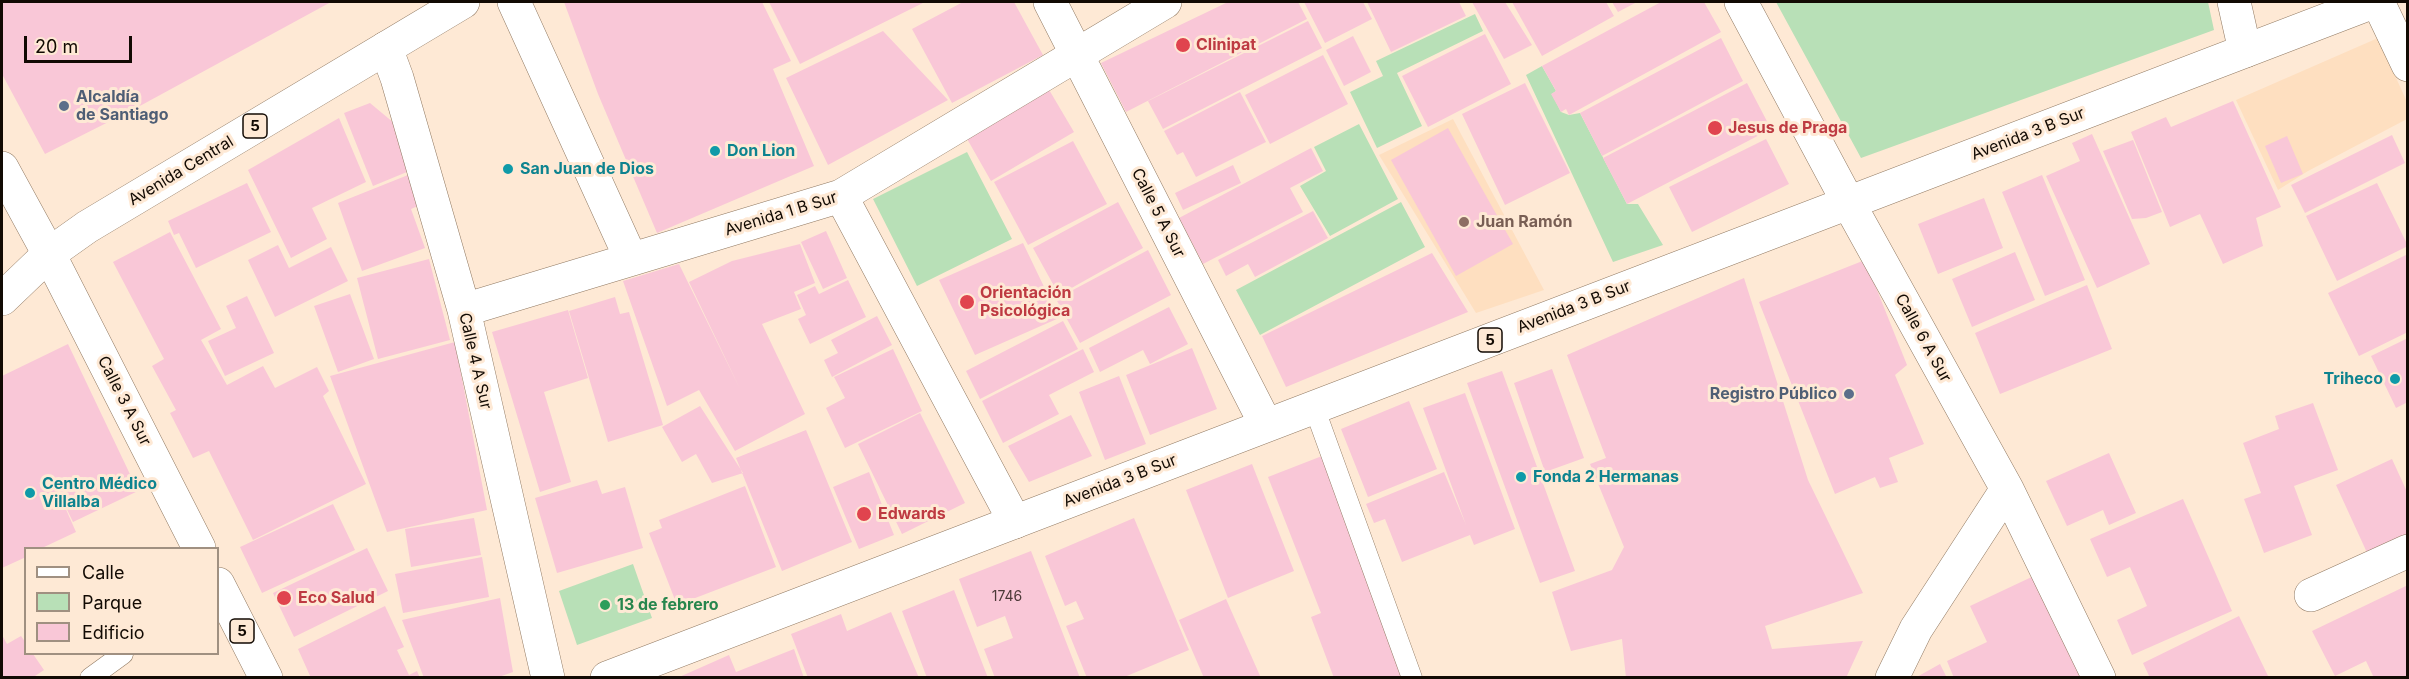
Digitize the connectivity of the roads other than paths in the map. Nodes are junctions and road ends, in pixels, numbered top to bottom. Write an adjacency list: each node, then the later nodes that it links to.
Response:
1 (464, 2): 9 (street, Avenida Central / 5)
2 (514, 2): 16 (street)
3 (1050, 2): 11 (street, Calle 5 A Sur)
4 (1165, 2): 11 (street, Avenida 1 B Sur)
5 (1741, 2): 15 (street, Calle 6 A Sur)
6 (2234, 2): 10 (street)
7 (2373, 2): 10 (street, Avenida 3 B Sur / 5)
8 (2378, 2): 12 (street)
9 (386, 48): 17 (street, Avenida Central / 5); 19 (street, Calle 4 A Sur)
10 (2246, 51): 15 (street, Avenida 3 B Sur / 5)
11 (1077, 54): 14 (street, Avenida 1 B Sur); 21 (street, Calle 5 A Sur)
12 (2408, 66)
13 (2, 168): 17 (street, Calle 3 A Sur)
14 (841, 196): 16 (street, Avenida 1 B Sur); 23 (street)
15 (1848, 202): 20 (street, Avenida 3 B Sur / 5); 22 (street, Calle 6 A Sur)
16 (631, 259): 19 (street, Avenida 1 B Sur)
17 (56, 268): 18 (street, Avenida Central / 5); 24 (street, Calle 3 A Sur)
18 (2, 299)
19 (464, 310): 31 (street, Calle 4 A Sur)
20 (1314, 407): 21 (street, Avenida 3 B Sur / 5); 33 (lane)
21 (1266, 425): 23 (street, Avenida 3 B Sur / 5)
22 (2007, 489): 34 (street); 35 (street, Calle 6 A Sur)
23 (1015, 522): 32 (street, Avenida 3 B Sur / 5)
24 (198, 547)
25 (2408, 550): 27 (street)
26 (219, 591): 30 (street, 5)
27 (2311, 595)
28 (122, 655): 29 (lane)
29 (90, 678)
30 (266, 678)
31 (548, 678)
32 (607, 678)
33 (1412, 678)
34 (1892, 678)
35 (2099, 678)

